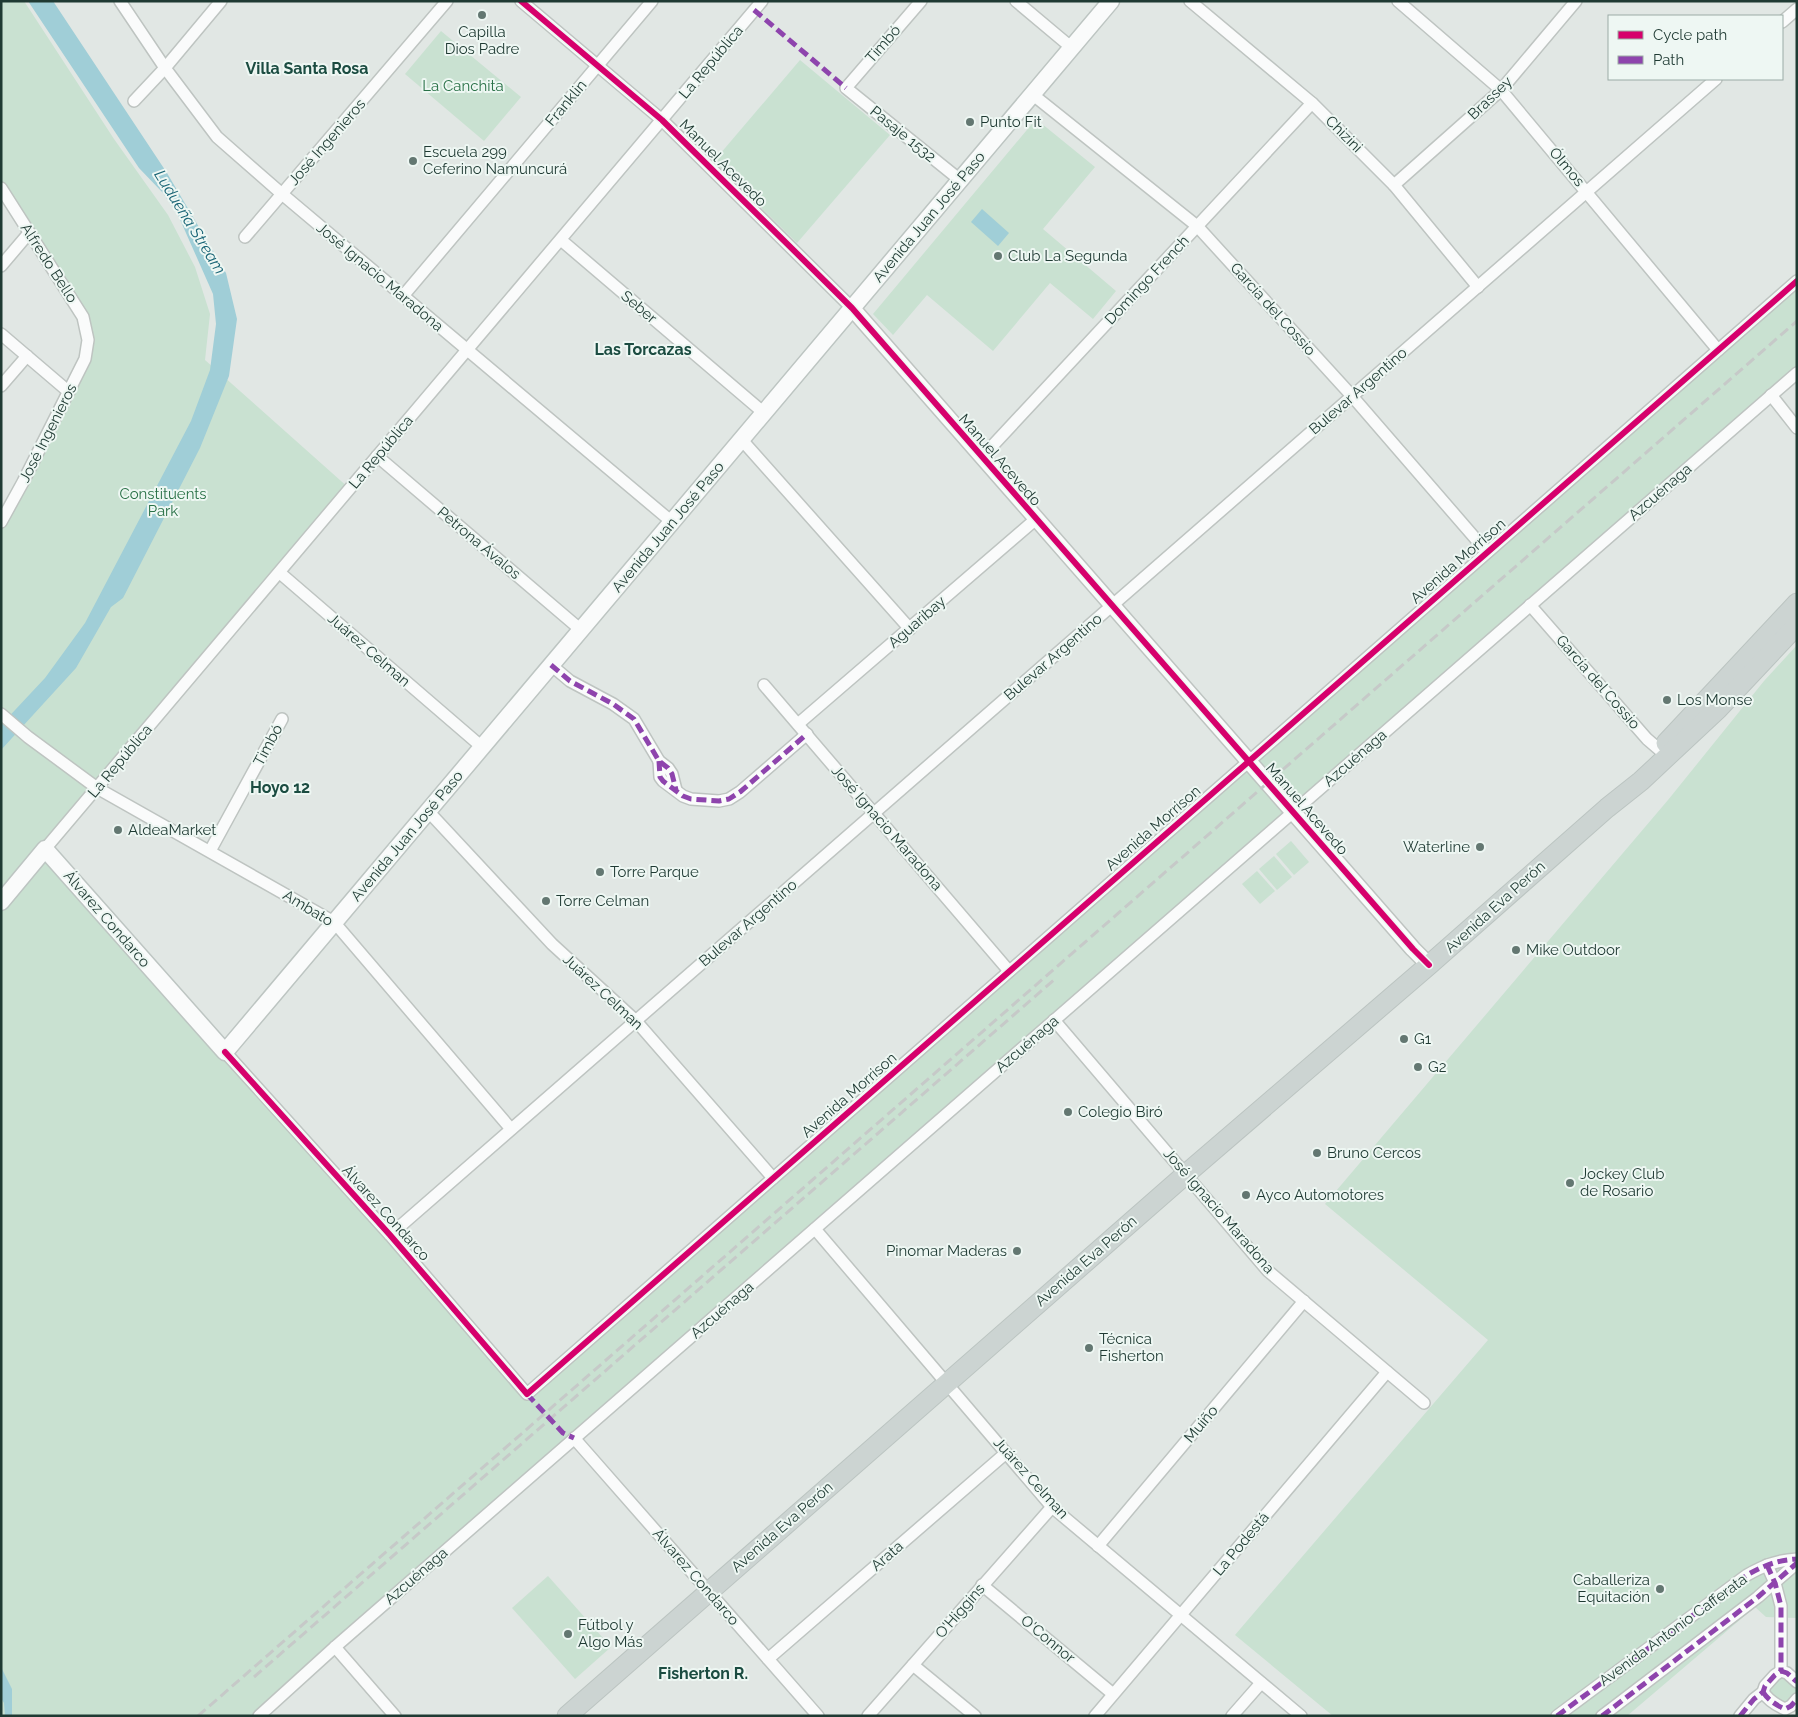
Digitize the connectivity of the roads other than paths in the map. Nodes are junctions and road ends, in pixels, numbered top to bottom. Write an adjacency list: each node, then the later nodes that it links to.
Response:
1 (120, 1): 17 (street, José Ignacio Maradona)
2 (221, 1): 17 (street)
3 (447, 1): 29 (street, José Ingenieros)
4 (521, 1): 16 (street, Manuel Acevedo)
5 (762, 1): 24 (street, La República)
6 (921, 1): 19 (street, Timbó)
7 (1016, 1): 15 (street)
8 (1111, 1): 15 (main road, Avenida Juan José Paso)
9 (1190, 1): 23 (street, Chizini)
10 (1398, 1): 20 (street, Ólmos)
11 (1576, 1): 20 (street, Brassey)
12 (646, 3): 16 (street, Franklin)
13 (1797, 9): 14 (street)
14 (1783, 21)
15 (1072, 48): 21 (main road, Avenida Juan José Paso)
16 (597, 66): 24 (street, Manuel Acevedo); 37 (street, Franklin)
17 (165, 68): 22 (street); 29 (street, José Ignacio Maradona)
18 (1715, 80): 28 (street, Bulevar Argentino)
19 (846, 88): 25 (street, Pasaje 1532)
20 (1501, 90): 26 (street, Brassey); 28 (street, Ólmos)
21 (1032, 94): 25 (main road, Avenida Juan José Paso); 30 (street, García del Cossio)
22 (134, 101)
23 (1312, 103): 26 (street, Chizini); 30 (street, Domingo French)
24 (662, 120): 33 (street, La República); 38 (street, Manuel Acevedo)
25 (960, 180): 38 (main road, Avenida Juan José Paso)
26 (1394, 185): 36 (street, Chizini)
27 (1, 188): 31 (street, Alfredo Bello)
28 (1587, 192): 36 (street, Bulevar Argentino); 42 (street, Ólmos)
29 (282, 194): 32 (street, José Ingenieros); 37 (street, José Ignacio Maradona)
30 (1197, 226): 48 (street, García del Cossio); 53 (street, Domingo French)
31 (29, 233): 34 (street); 40 (street, Alfredo Bello)
32 (245, 237)
33 (560, 240): 41 (street, La República); 49 (street, Seber)
34 (1, 266)
35 (1797, 281): 42 (street, Avenida Morrison)
36 (1478, 287): 48 (street, Bulevar Argentino)
37 (403, 296): 41 (street, José Ignacio Maradona)
38 (852, 308): 49 (main road, Avenida Juan José Paso); 53 (street, Manuel Acevedo)
39 (1, 334): 43 (street)
40 (88, 340): 46 (street, José Ingenieros)
41 (467, 350): 52 (street, La República); 56 (street, José Ignacio Maradona)
42 (1718, 350): 57 (street, Avenida Morrison)
43 (27, 356): 45 (street); 46 (street)
44 (1797, 373): 47 (street, Azcuénaga)
45 (1, 386)
46 (69, 392): 55 (street, José Ingenieros)
47 (1771, 395): 50 (street); 60 (street, Azcuénaga)
48 (1352, 396): 57 (street, García del Cossio); 61 (street, Bulevar Argentino)
49 (764, 413): 51 (main road, Avenida Juan José Paso)
50 (1797, 428)
51 (741, 439): 56 (main road, Avenida Juan José Paso); 63 (street)
52 (377, 456): 58 (street, La República); 64 (street, Petrona Ávalos)
53 (982, 457): 54 (street, Manuel Acevedo)
54 (1036, 519): 61 (street, Manuel Acevedo); 63 (street, Aguaribay)
55 (1, 522)
56 (672, 522): 64 (main road, Avenida Juan José Paso)
57 (1487, 552): 73 (street, Avenida Morrison)
58 (280, 573): 71 (street, Juárez Celman); 74 (street, La República)
59 (1797, 603): 72 (main road, Avenida Eva Perón)
60 (1530, 605): 72 (street, García del Cossio); 76 (street, Azcuénaga)
61 (1112, 606): 73 (street, Manuel Acevedo); 77 (street, Bulevar Argentino)
62 (1797, 625): 72 (main road, Avenida Eva Perón)
63 (910, 629): 69 (street, Aguaribay)
64 (581, 630): 65 (main road, Avenida Juan José Paso)
65 (551, 665): 70 (street); 71 (main road, Avenida Juan José Paso)
66 (764, 685): 69 (street, José Ignacio Maradona)
67 (1, 714): 74 (street)
68 (282, 719): 79 (street, Timbó)
69 (798, 724): 70 (street, José Ignacio Maradona)
70 (807, 734): 77 (street, José Ignacio Maradona)
71 (482, 747): 75 (main road, Avenida Juan José Paso)
72 (1664, 753): 82 (main road, Avenida Eva Perón)
73 (1248, 762): 76 (street, Manuel Acevedo); 83 (street, Avenida Morrison)
74 (97, 788): 78 (street, La República); 79 (street, Ambato)
75 (428, 811): 81 (main road, Avenida Juan José Paso); 84 (street, Juárez Celman)
76 (1293, 812): 82 (street, Manuel Acevedo); 85 (street, Azcuénaga)
77 (874, 813): 83 (street, José Ignacio Maradona); 84 (street, Bulevar Argentino)
78 (46, 849): 80 (main road, La República); 86 (main road, Álvarez Condarco)
79 (210, 851): 81 (street, Ambato)
80 (1, 902)
81 (334, 922): 86 (main road, Avenida Juan José Paso); 87 (street, Ambato)
82 (1429, 965): 88 (main road, Avenida Eva Perón)
83 (1009, 971): 89 (street, Avenida Morrison)
84 (636, 1020): 87 (street, Bulevar Argentino); 89 (street, Juárez Celman)
85 (1054, 1020): 88 (street, José Ignacio Maradona); 90 (street, Azcuénaga)
86 (225, 1052): 91 (street, Álvarez Condarco)
87 (511, 1129): 91 (street, Bulevar Argentino)
88 (1186, 1174): 92 (street, José Ignacio Maradona); 94 (main road, Avenida Eva Perón)
89 (773, 1178): 95 (street, Avenida Morrison)
90 (815, 1229): 94 (street, Juárez Celman); 97 (street, Azcuénaga)
91 (390, 1236): 95 (street, Álvarez Condarco)
92 (1304, 1301): 93 (street, José Ignacio Maradona); 100 (street, Muiño)
93 (1387, 1372): 96 (street, José Ignacio Maradona); 106 (street, La Podestá)
94 (947, 1382): 98 (street, Juárez Celman); 105 (main road, Avenida Eva Perón)
95 (527, 1394)
96 (1424, 1403)
97 (574, 1438): 105 (street, Álvarez Condarco); 107 (street, Azcuénaga)
98 (1006, 1453): 99 (street, Juárez Celman); 108 (street, Arata)
99 (1052, 1507): 100 (street, Juárez Celman); 104 (street, O'Higgins)
100 (1098, 1546): 106 (street, Juárez Celman)
101 (1797, 1561): 102 (street, Avenida Antonio Cafferata); 103 (street, Avenida Antonio Cafferata)
102 (1767, 1564): 103 (street); 126 (street, Avenida Antonio Cafferata)
103 (1775, 1583): 110 (street); 127 (street, Avenida Antonio Cafferata)
104 (982, 1585): 109 (street, O'Higgins); 114 (street, O'Connor)
105 (708, 1592): 108 (street, Álvarez Condarco); 119 (main road, Avenida Eva Perón)
106 (1181, 1615): 111 (street, Juárez Celman); 114 (street, La Podestá)
107 (335, 1646): 117 (street, Azcuénaga); 118 (street)
108 (768, 1659): 120 (street, Álvarez Condarco)
109 (913, 1664): 121 (street, O'Higgins); 122 (street)
110 (1781, 1671): 112 (street); 113 (street)
111 (1261, 1682): 124 (street); 125 (street, Juárez Celman)
112 (1797, 1682)
113 (1763, 1692): 116 (street); 128 (street)
114 (1114, 1694): 123 (street, La Podestá)
115 (1797, 1699): 116 (street)
116 (1786, 1712)
117 (259, 1716)
118 (395, 1716)
119 (567, 1716)
120 (818, 1716)
121 (868, 1716)
122 (975, 1716)
123 (1095, 1716)
124 (1232, 1716)
125 (1301, 1716)
126 (1557, 1716)
127 (1602, 1716)
128 (1740, 1716)

